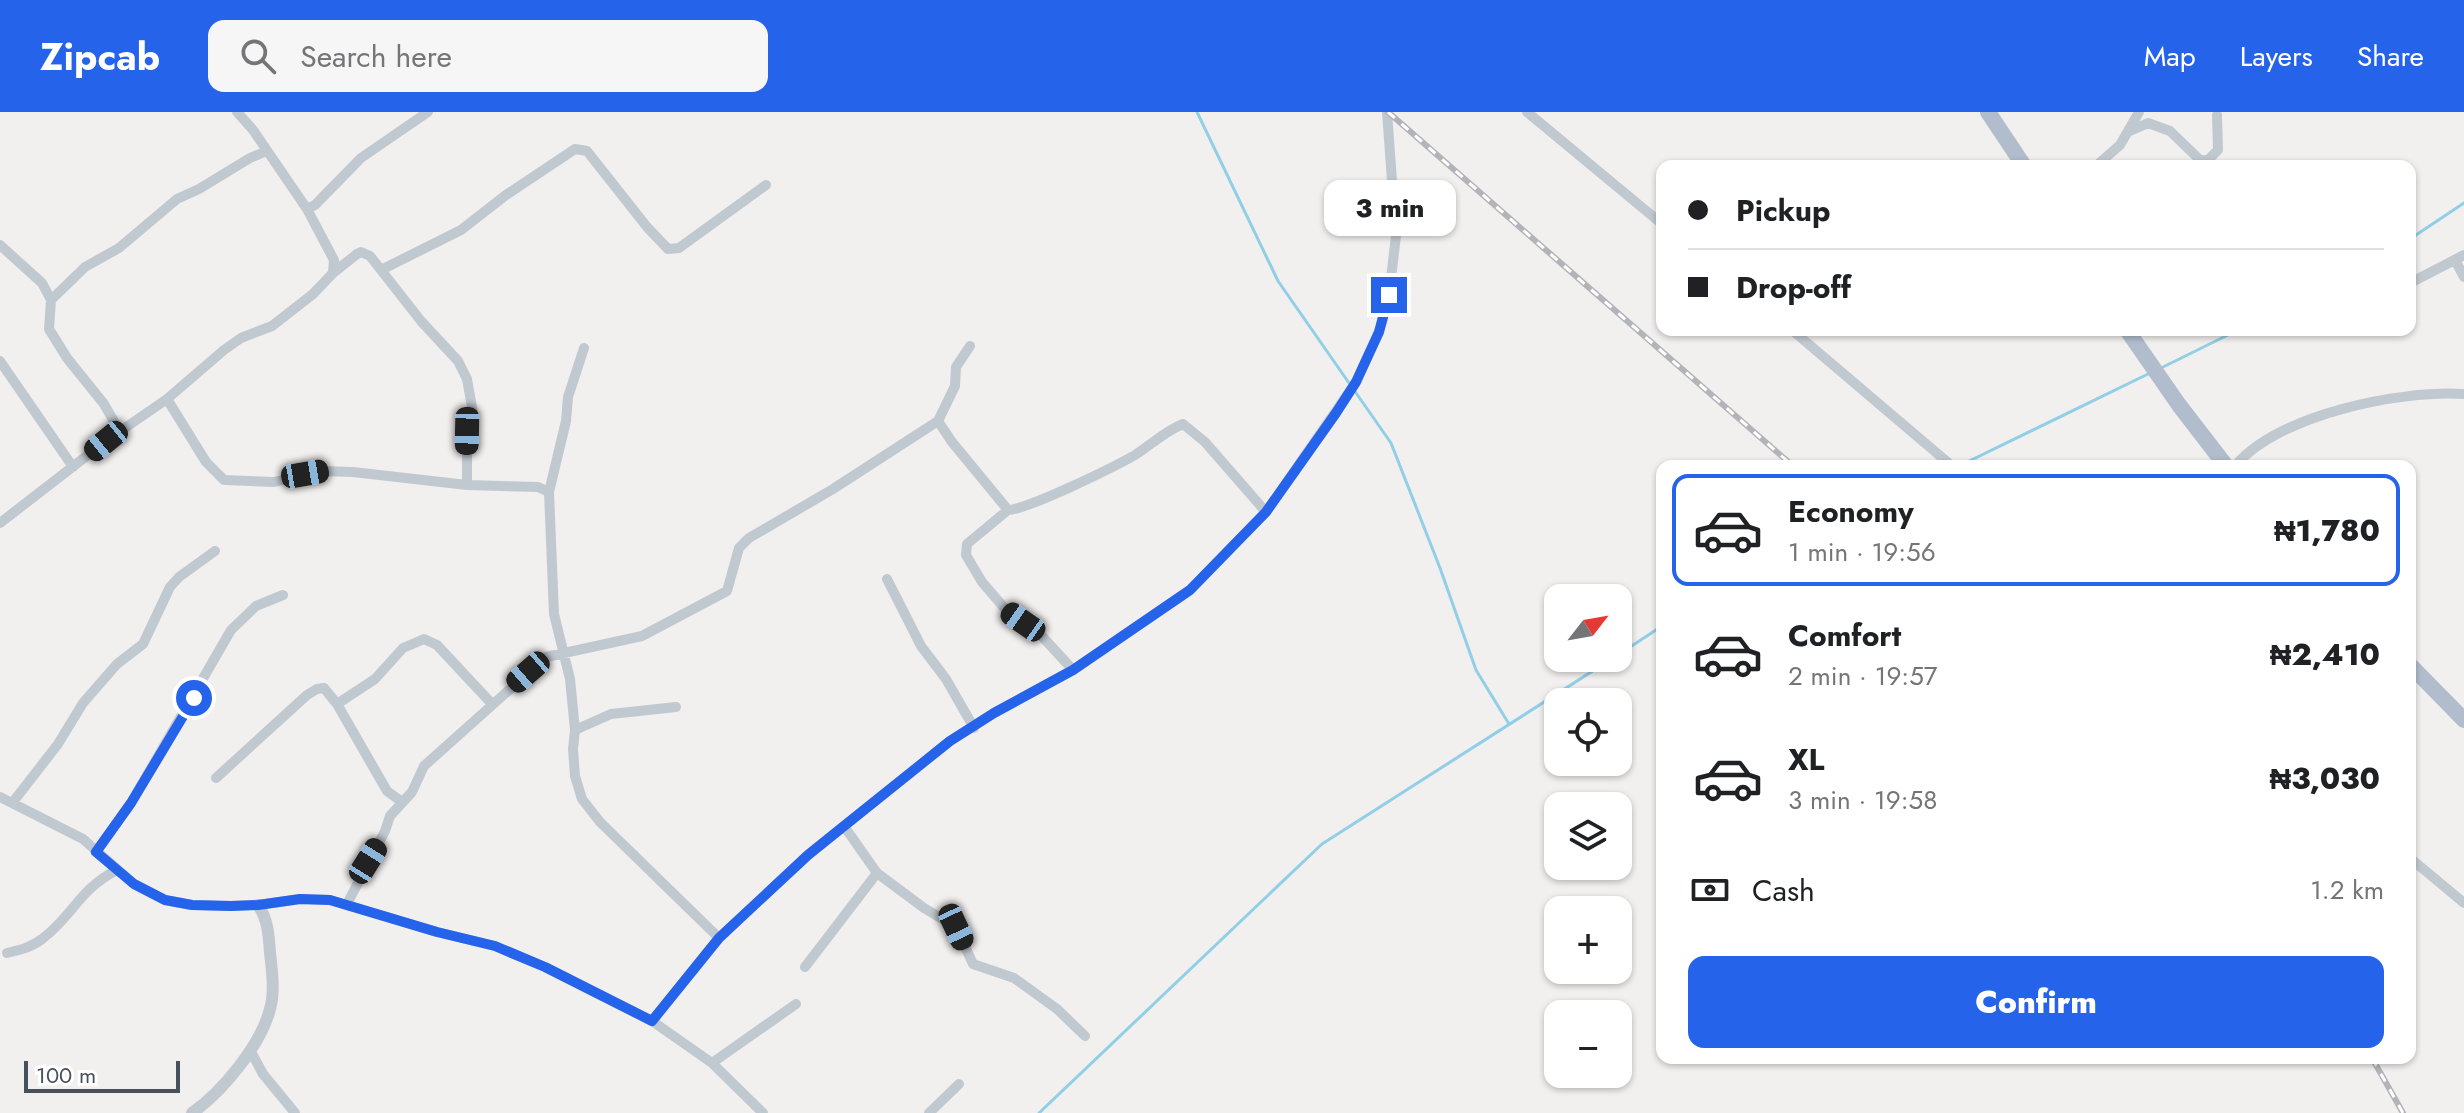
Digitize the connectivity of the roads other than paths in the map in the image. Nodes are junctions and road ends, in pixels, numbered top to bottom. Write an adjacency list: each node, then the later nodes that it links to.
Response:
1 (237, 112): 9 (street)
2 (428, 112): 15 (street)
3 (1387, 112): 40 (street)
4 (1527, 112): 16 (street)
5 (1988, 112): 10 (main road)
6 (2139, 112): 8 (street)
7 (2217, 115): 13 (street)
8 (2130, 131): 11 (street); 12 (street)
9 (267, 151): 15 (street); 23 (street)
10 (2020, 160)
11 (2103, 160)
12 (2203, 160)
13 (2208, 160)
14 (766, 185): 19 (street)
15 (307, 209): 20 (street)
16 (1656, 219)
17 (0, 245): 23 (street)
18 (2460, 257): 21 (street); 22 (street)
19 (381, 270): 20 (street); 37 (street)
20 (333, 273): 30 (street)
21 (2464, 277)
22 (2416, 280)
23 (51, 300): 32 (street)
24 (1799, 336): 33 (street)
25 (2131, 336): 34 (main road)
26 (970, 346): 31 (street)
27 (584, 348): 38 (street)
28 (0, 361): 36 (street)
29 (2464, 394): 35 (street)
30 (167, 399): 32 (street); 37 (street)
31 (938, 421): 39 (street); 45 (street)
32 (120, 432): 36 (street)
33 (1945, 460)
34 (2221, 460)
35 (2240, 460)
36 (73, 467): 41 (street)
37 (467, 485): 38 (street)
38 (549, 492): 45 (street)
39 (1008, 510): 40 (street); 46 (street)
40 (1266, 512): 46 (street)
41 (0, 523)
42 (215, 551): 56 (street)
43 (887, 579): 52 (street)
44 (283, 595): 59 (street)
45 (564, 653): 49 (street); 53 (street)
46 (1073, 670): 52 (street)
47 (2416, 671): 51 (main road)
48 (337, 704): 49 (street); 54 (street); 57 (street)
49 (492, 704): 57 (street)
50 (676, 707): 53 (street)
51 (2464, 720)
52 (974, 728): 58 (street)
53 (575, 730): 66 (street)
54 (216, 778)
55 (0, 797): 56 (street)
56 (13, 802): 59 (street)
57 (402, 802): 64 (street)
58 (844, 826): 62 (street); 66 (street)
59 (96, 852): 61 (street)
60 (2416, 863): 63 (street)
61 (117, 870): 65 (street); 67 (street)
62 (877, 873): 68 (street); 71 (street)
63 (2464, 903)
64 (347, 904): 65 (street); 70 (street)
65 (258, 905): 72 (street)
66 (719, 938): 70 (street)
67 (7, 953)
68 (805, 967)
69 (796, 1004): 73 (street)
70 (652, 1021): 73 (street)
71 (1085, 1036)
72 (250, 1050): 75 (street); 76 (street)
73 (712, 1063): 77 (street)
74 (959, 1084): 78 (street)
75 (192, 1113)
76 (295, 1113)
77 (763, 1113)
78 (929, 1113)

